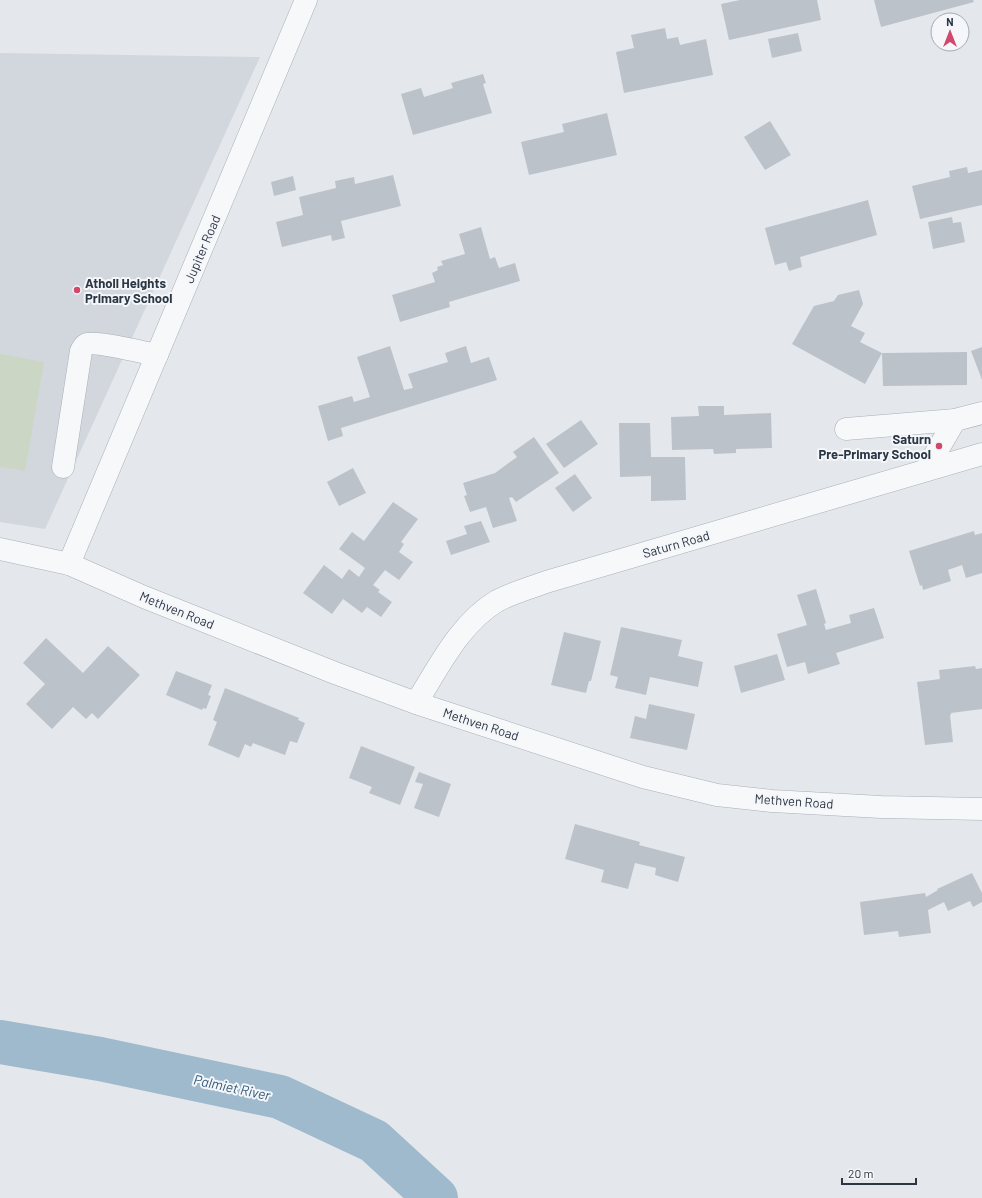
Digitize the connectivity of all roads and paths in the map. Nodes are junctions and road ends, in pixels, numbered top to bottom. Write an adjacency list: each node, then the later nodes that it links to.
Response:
1 (306, 0): 2 (street, Jupiter Road)
2 (157, 355): 7 (street); 10 (street, Jupiter Road)
3 (982, 413): 4 (street)
4 (955, 420): 5 (street); 8 (street)
5 (846, 429)
6 (982, 454): 8 (street, Saturn Road)
7 (63, 467)
8 (926, 470): 11 (street, Saturn Road)
9 (0, 549): 10 (street, Methven Road)
10 (69, 564): 11 (street, Methven Road)
11 (416, 703): 12 (street, Methven Road)
12 (982, 809)

